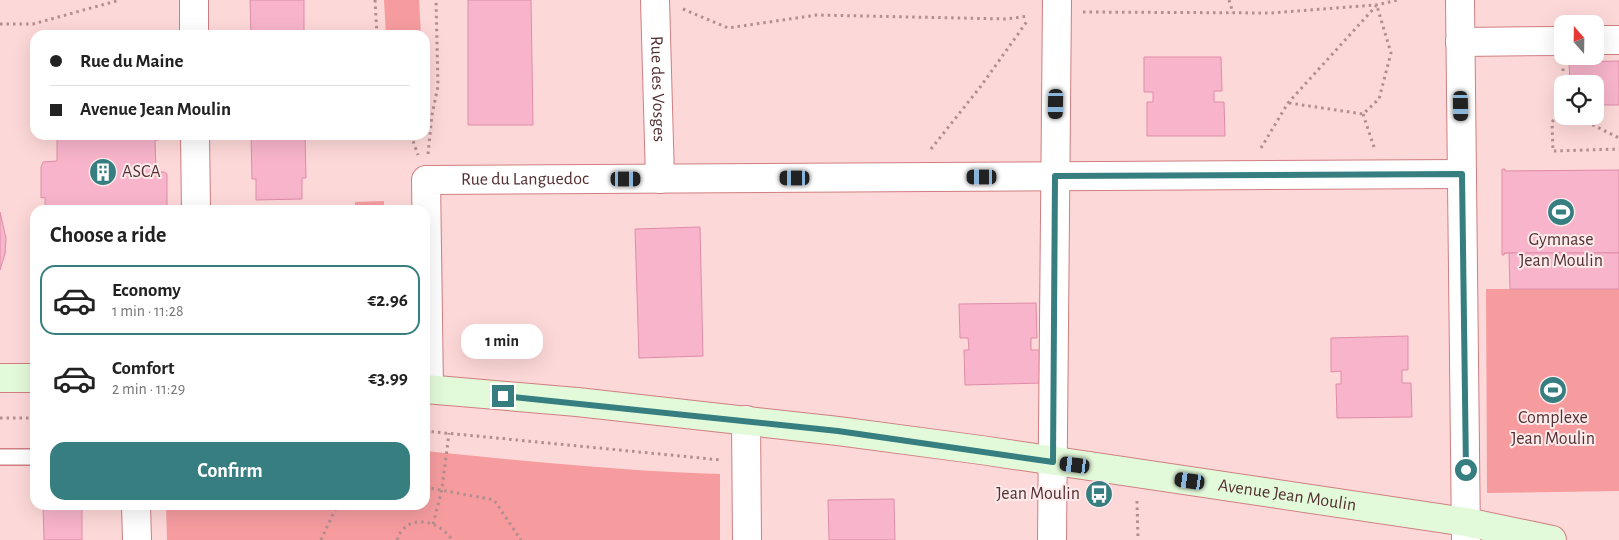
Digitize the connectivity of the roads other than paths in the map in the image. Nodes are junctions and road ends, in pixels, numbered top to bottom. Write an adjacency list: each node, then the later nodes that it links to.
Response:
1 (194, 0): 5 (street)
2 (1460, 0): 9 (street)
3 (667, 3): 13 (street, Rue des Vosges)
4 (1057, 6): 12 (street)
5 (194, 30)
6 (1604, 40): 7 (street)
7 (1619, 40)
8 (1554, 41): 9 (street)
9 (1460, 42): 11 (street)
10 (195, 140): 14 (street)
11 (1462, 174): 12 (street, Rue du Languedoc); 24 (street)
12 (1055, 176): 13 (street, Rue du Languedoc); 22 (street)
13 (660, 178): 15 (street, Rue du Languedoc)
14 (196, 205)
15 (426, 205)
16 (0, 378): 17 (street)
17 (30, 378)
18 (430, 389): 19 (street, Avenue Jean Moulin)
19 (746, 420): 22 (street, Avenue Jean Moulin); 26 (street)
20 (0, 457): 21 (lane)
21 (30, 457)
22 (1053, 462): 24 (street, Avenue Jean Moulin); 27 (street)
23 (136, 510): 25 (street)
24 (1466, 531): 28 (street, Avenue Jean Moulin)
25 (137, 540)
26 (747, 540)
27 (1052, 540)
28 (1552, 540)

